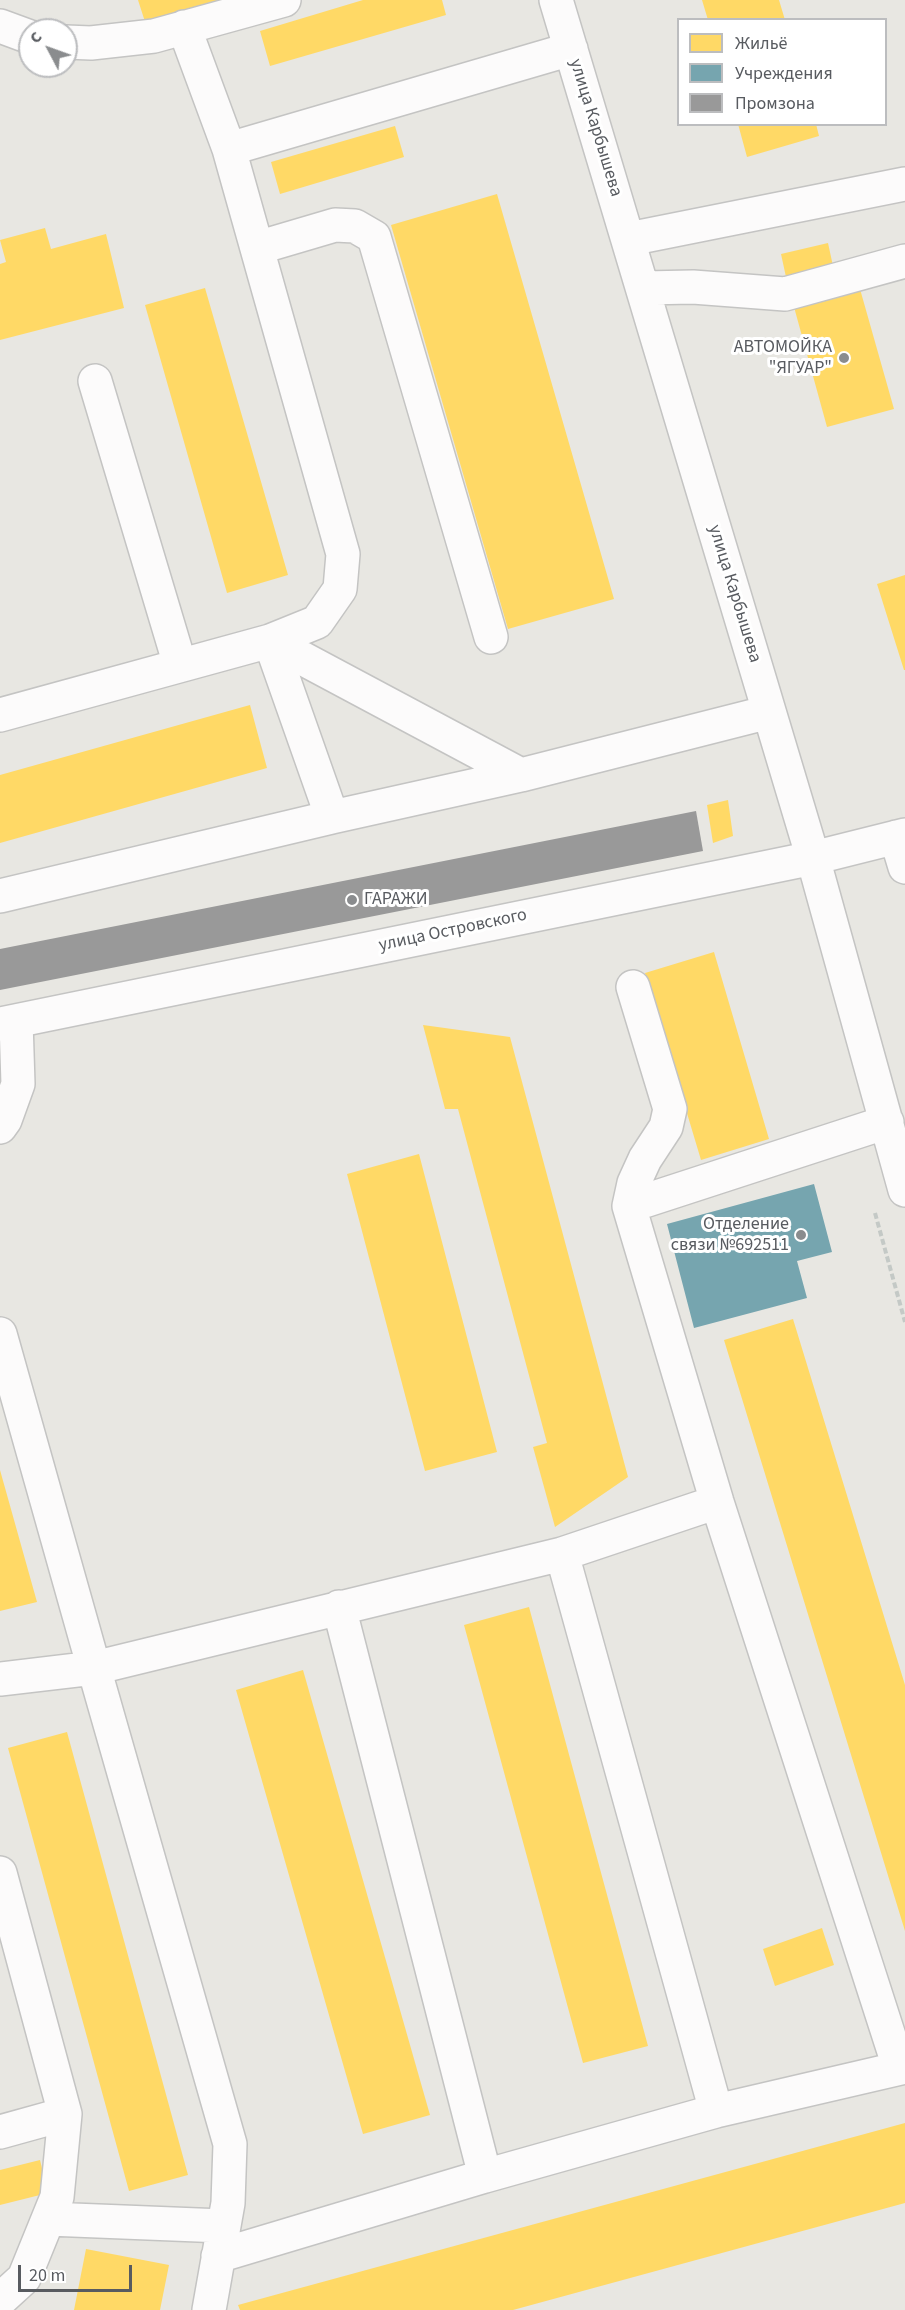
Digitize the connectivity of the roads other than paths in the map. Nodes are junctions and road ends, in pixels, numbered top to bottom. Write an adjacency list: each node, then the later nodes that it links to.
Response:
1 (284, 0): 4 (street)
2 (556, 0): 7 (street, улица Карбышева)
3 (0, 26): 5 (street)
4 (184, 27): 6 (street); 8 (street)
5 (18, 33)
6 (78, 42)
7 (570, 49): 8 (street); 10 (street, улица Карбышева)
8 (230, 149): 11 (street)
9 (905, 184): 10 (street)
10 (629, 239): 13 (street, улица Карбышева)
11 (257, 248): 15 (street); 16 (street)
12 (905, 261): 13 (street)
13 (643, 288): 18 (street, улица Карбышева)
14 (95, 381): 17 (street)
15 (491, 637)
16 (270, 640): 17 (street); 20 (street); 21 (street)
17 (180, 665): 19 (street)
18 (769, 711): 20 (street); 23 (street, улица Карбышева)
19 (0, 715)
20 (521, 775): 21 (street)
21 (332, 817): 24 (street)
22 (902, 846): 23 (street, улица Островского)
23 (813, 858): 26 (street, улица Островского); 27 (street, улица Карбышева)
24 (0, 896)
25 (633, 987): 30 (street)
26 (8, 1022): 28 (street)
27 (887, 1122): 29 (street, улица Карбышева); 30 (street)
28 (0, 1127)
29 (905, 1190)
30 (629, 1206): 32 (street)
31 (0, 1334): 35 (street)
32 (717, 1502): 33 (street); 38 (street)
33 (562, 1554): 34 (street); 39 (street)
34 (339, 1607): 35 (street); 42 (street)
35 (94, 1668): 36 (street); 44 (street)
36 (0, 1679)
37 (0, 1873): 40 (street)
38 (902, 2067): 39 (street)
39 (716, 2111): 42 (street)
40 (65, 2114): 41 (street); 43 (street)
41 (0, 2132)
42 (485, 2176): 44 (street)
43 (48, 2220): 44 (street); 45 (street)
44 (221, 2241): 46 (street)
45 (0, 2300)
46 (209, 2310)

